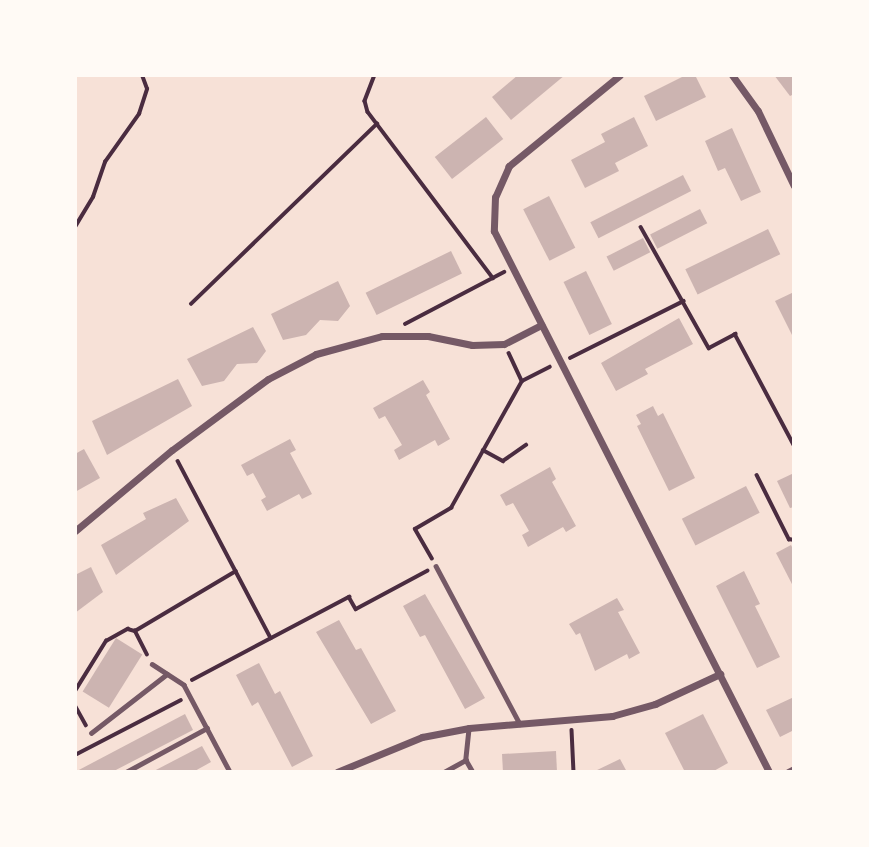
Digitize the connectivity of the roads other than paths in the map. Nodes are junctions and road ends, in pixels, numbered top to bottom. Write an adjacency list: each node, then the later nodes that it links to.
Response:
1 (620, 75): 4 (street)
2 (732, 75): 3 (street)
3 (794, 186)
4 (541, 325): 5 (street); 9 (street)
5 (75, 531)
6 (436, 566): 10 (lane)
7 (152, 664): 8 (lane)
8 (167, 674): 11 (lane); 13 (lane)
9 (720, 674): 10 (street); 21 (street)
10 (520, 724): 12 (street)
11 (207, 728): 16 (lane); 17 (lane)
12 (469, 728): 14 (lane); 18 (street)
13 (91, 733)
14 (466, 760): 19 (lane); 20 (lane)
15 (794, 769): 22 (street)
16 (126, 772)
17 (230, 772)
18 (337, 772)
19 (443, 772)
20 (473, 772)
21 (769, 772)
22 (788, 772)

